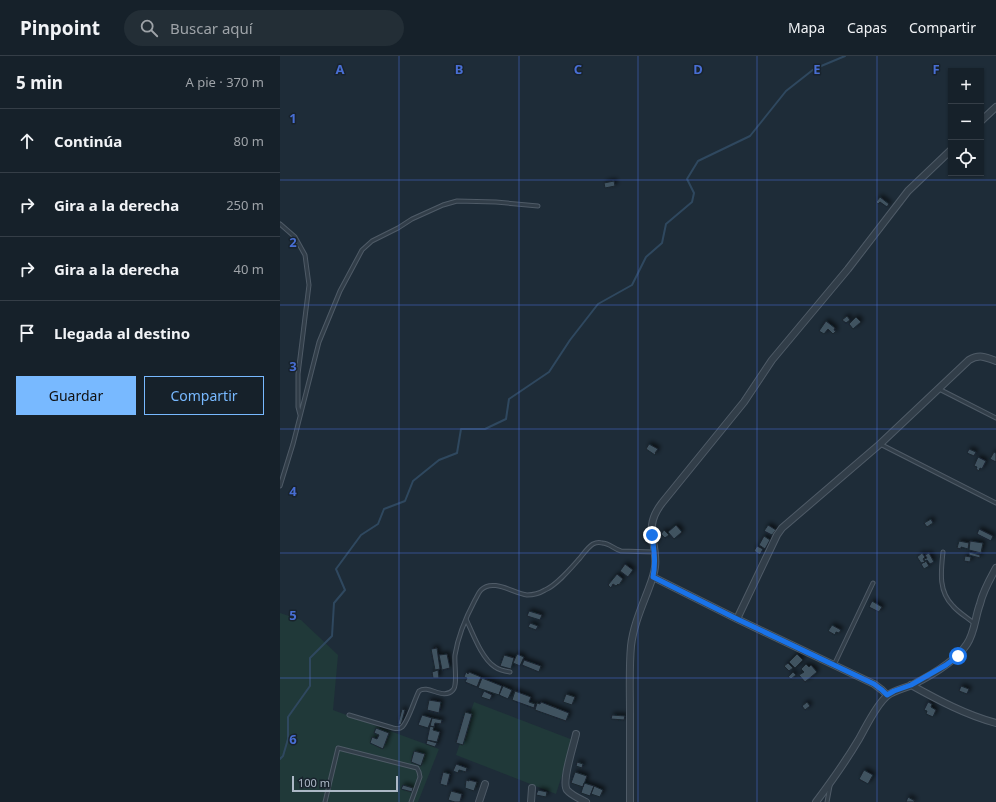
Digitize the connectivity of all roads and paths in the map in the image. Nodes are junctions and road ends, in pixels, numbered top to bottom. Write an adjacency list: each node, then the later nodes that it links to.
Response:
1 (996, 107): 2 (street)
2 (984, 118)
3 (948, 153): 13 (street)
4 (538, 206): 8 (lane)
5 (280, 224): 8 (lane)
6 (996, 361): 7 (street)
7 (939, 389): 9 (lane); 10 (street)
8 (300, 417): 11 (lane)
9 (996, 418)
10 (880, 444): 12 (lane); 19 (street)
11 (280, 486)
12 (996, 503)
13 (655, 552): 16 (street); 18 (lane)
14 (943, 552): 20 (lane)
15 (996, 568): 20 (street)
16 (653, 577): 19 (street); 36 (street)
17 (873, 582): 21 (lane)
18 (466, 619): 22 (lane); 25 (lane)
19 (737, 619): 21 (street)
20 (975, 624): 23 (street)
21 (834, 665): 24 (street)
22 (510, 672)
23 (911, 685): 24 (street); 26 (street)
24 (887, 695): 28 (street)
25 (349, 715)
26 (996, 723)
27 (576, 734): 35 (street)
28 (831, 782): 37 (street); 38 (lane)
29 (486, 784): 33 (street)
30 (532, 788): 34 (street)
31 (325, 802): 32 (lane)
32 (411, 802)
33 (479, 802)
34 (531, 802)
35 (586, 802)
36 (630, 802)
37 (816, 802)
38 (827, 802)

